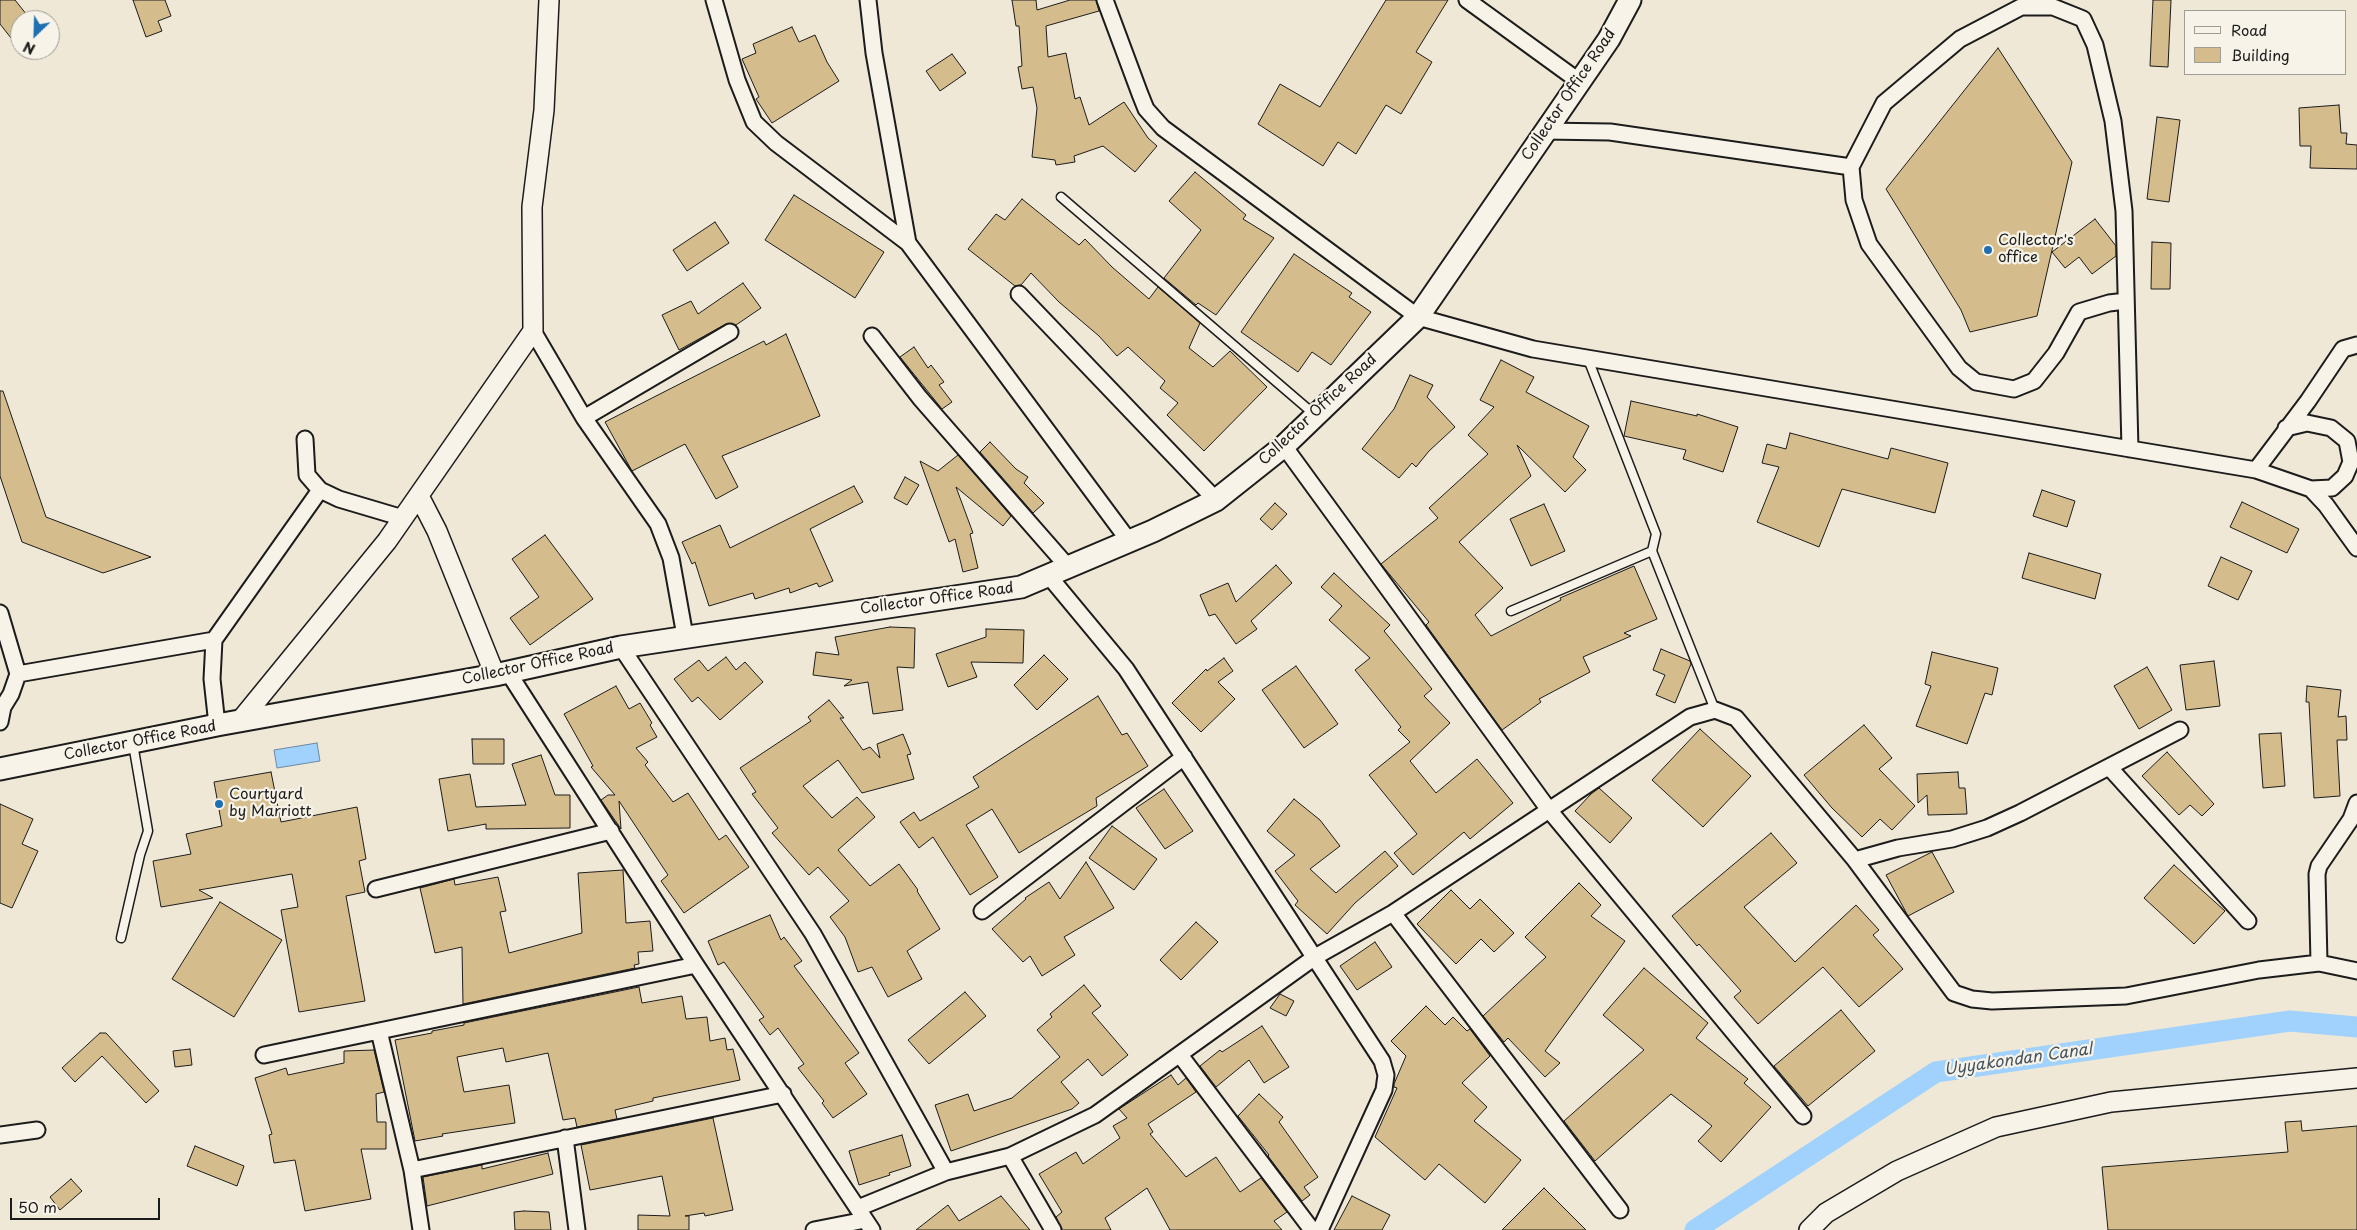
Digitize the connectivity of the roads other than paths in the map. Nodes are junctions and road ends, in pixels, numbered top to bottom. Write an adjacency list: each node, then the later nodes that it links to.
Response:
1 (548, 0): 15 (street)
2 (714, 0): 11 (street)
3 (868, 0): 11 (street)
4 (1105, 0): 14 (street)
5 (1467, 0): 7 (street)
6 (1630, 0): 7 (main road, Collector Office Road)
7 (1580, 82): 8 (main road, Collector Office Road)
8 (1544, 131): 9 (street); 14 (main road, Collector Office Road)
9 (1851, 167): 13 (street); 13 (street)
10 (1061, 197): 20 (lane)
11 (908, 243): 32 (street)
12 (1019, 294): 30 (street)
13 (2126, 301): 25 (street)
14 (1418, 317): 19 (street); 20 (main road, Collector Office Road)
15 (533, 331): 21 (street); 29 (street)
16 (730, 332): 21 (street)
17 (872, 336): 35 (street)
18 (2357, 345): 22 (street)
19 (1588, 359): 25 (street); 34 (lane)
20 (1315, 415): 24 (main road, Collector Office Road)
21 (584, 418): 39 (street)
22 (2286, 428): 26 (street); 27 (street)
23 (305, 439): 28 (street)
24 (1284, 446): 30 (main road, Collector Office Road); 54 (street)
25 (2130, 449): 26 (street)
26 (2256, 470): 27 (street)
27 (2311, 489): 33 (street)
28 (320, 490): 31 (street); 40 (street)
29 (418, 496): 31 (street); 42 (street)
30 (1216, 500): 32 (main road, Collector Office Road)
31 (403, 518): 45 (street)
32 (1129, 542): 35 (main road, Collector Office Road)
33 (2357, 548)
34 (1652, 551): 37 (lane); 44 (lane)
35 (1068, 566): 36 (main road, Collector Office Road)
36 (1048, 575): 39 (main road, Collector Office Road); 50 (street)
37 (1511, 611)
38 (0, 613): 43 (street)
39 (685, 636): 41 (main road, Collector Office Road)
40 (214, 640): 43 (street); 47 (street)
41 (621, 647): 42 (main road, Collector Office Road); 77 (street)
42 (501, 673): 45 (main road, Collector Office Road); 55 (street)
43 (18, 674): 46 (street)
44 (1715, 710): 54 (street); 56 (street)
45 (240, 721): 47 (main road, Collector Office Road)
46 (0, 722)
47 (217, 725): 49 (main road, Collector Office Road)
48 (2180, 730): 51 (street)
49 (133, 742): 52 (main road, Collector Office Road); 61 (lane)
50 (1184, 757): 58 (street); 62 (street)
51 (2109, 767): 56 (street); 60 (street)
52 (0, 769)
53 (2357, 803): 63 (street)
54 (1549, 810): 59 (street); 71 (street)
55 (611, 831): 57 (street); 64 (street)
56 (1855, 860): 63 (street)
57 (376, 889)
58 (982, 911)
59 (1393, 913): 62 (street); 78 (street)
60 (2248, 921)
61 (121, 938)
62 (1315, 956): 68 (street); 85 (street)
63 (2319, 963): 65 (street)
64 (696, 965): 66 (street); 70 (street)
65 (2357, 971)
66 (379, 1031): 67 (street); 76 (street)
67 (264, 1055)
68 (1180, 1055): 75 (street); 84 (street)
69 (2357, 1078): 86 (street)
70 (782, 1094): 74 (street); 79 (street)
71 (1803, 1116)
72 (36, 1130): 73 (street)
73 (0, 1135)
74 (565, 1138): 76 (street); 81 (street)
75 (1010, 1156): 77 (street); 83 (street)
76 (412, 1170): 80 (street)
77 (946, 1172): 79 (street)
78 (1620, 1210)
79 (865, 1219): 82 (street)
80 (421, 1230)
81 (577, 1230)
82 (814, 1230)
83 (1053, 1230)
84 (1312, 1230)
85 (1320, 1230)
86 (1809, 1230)

